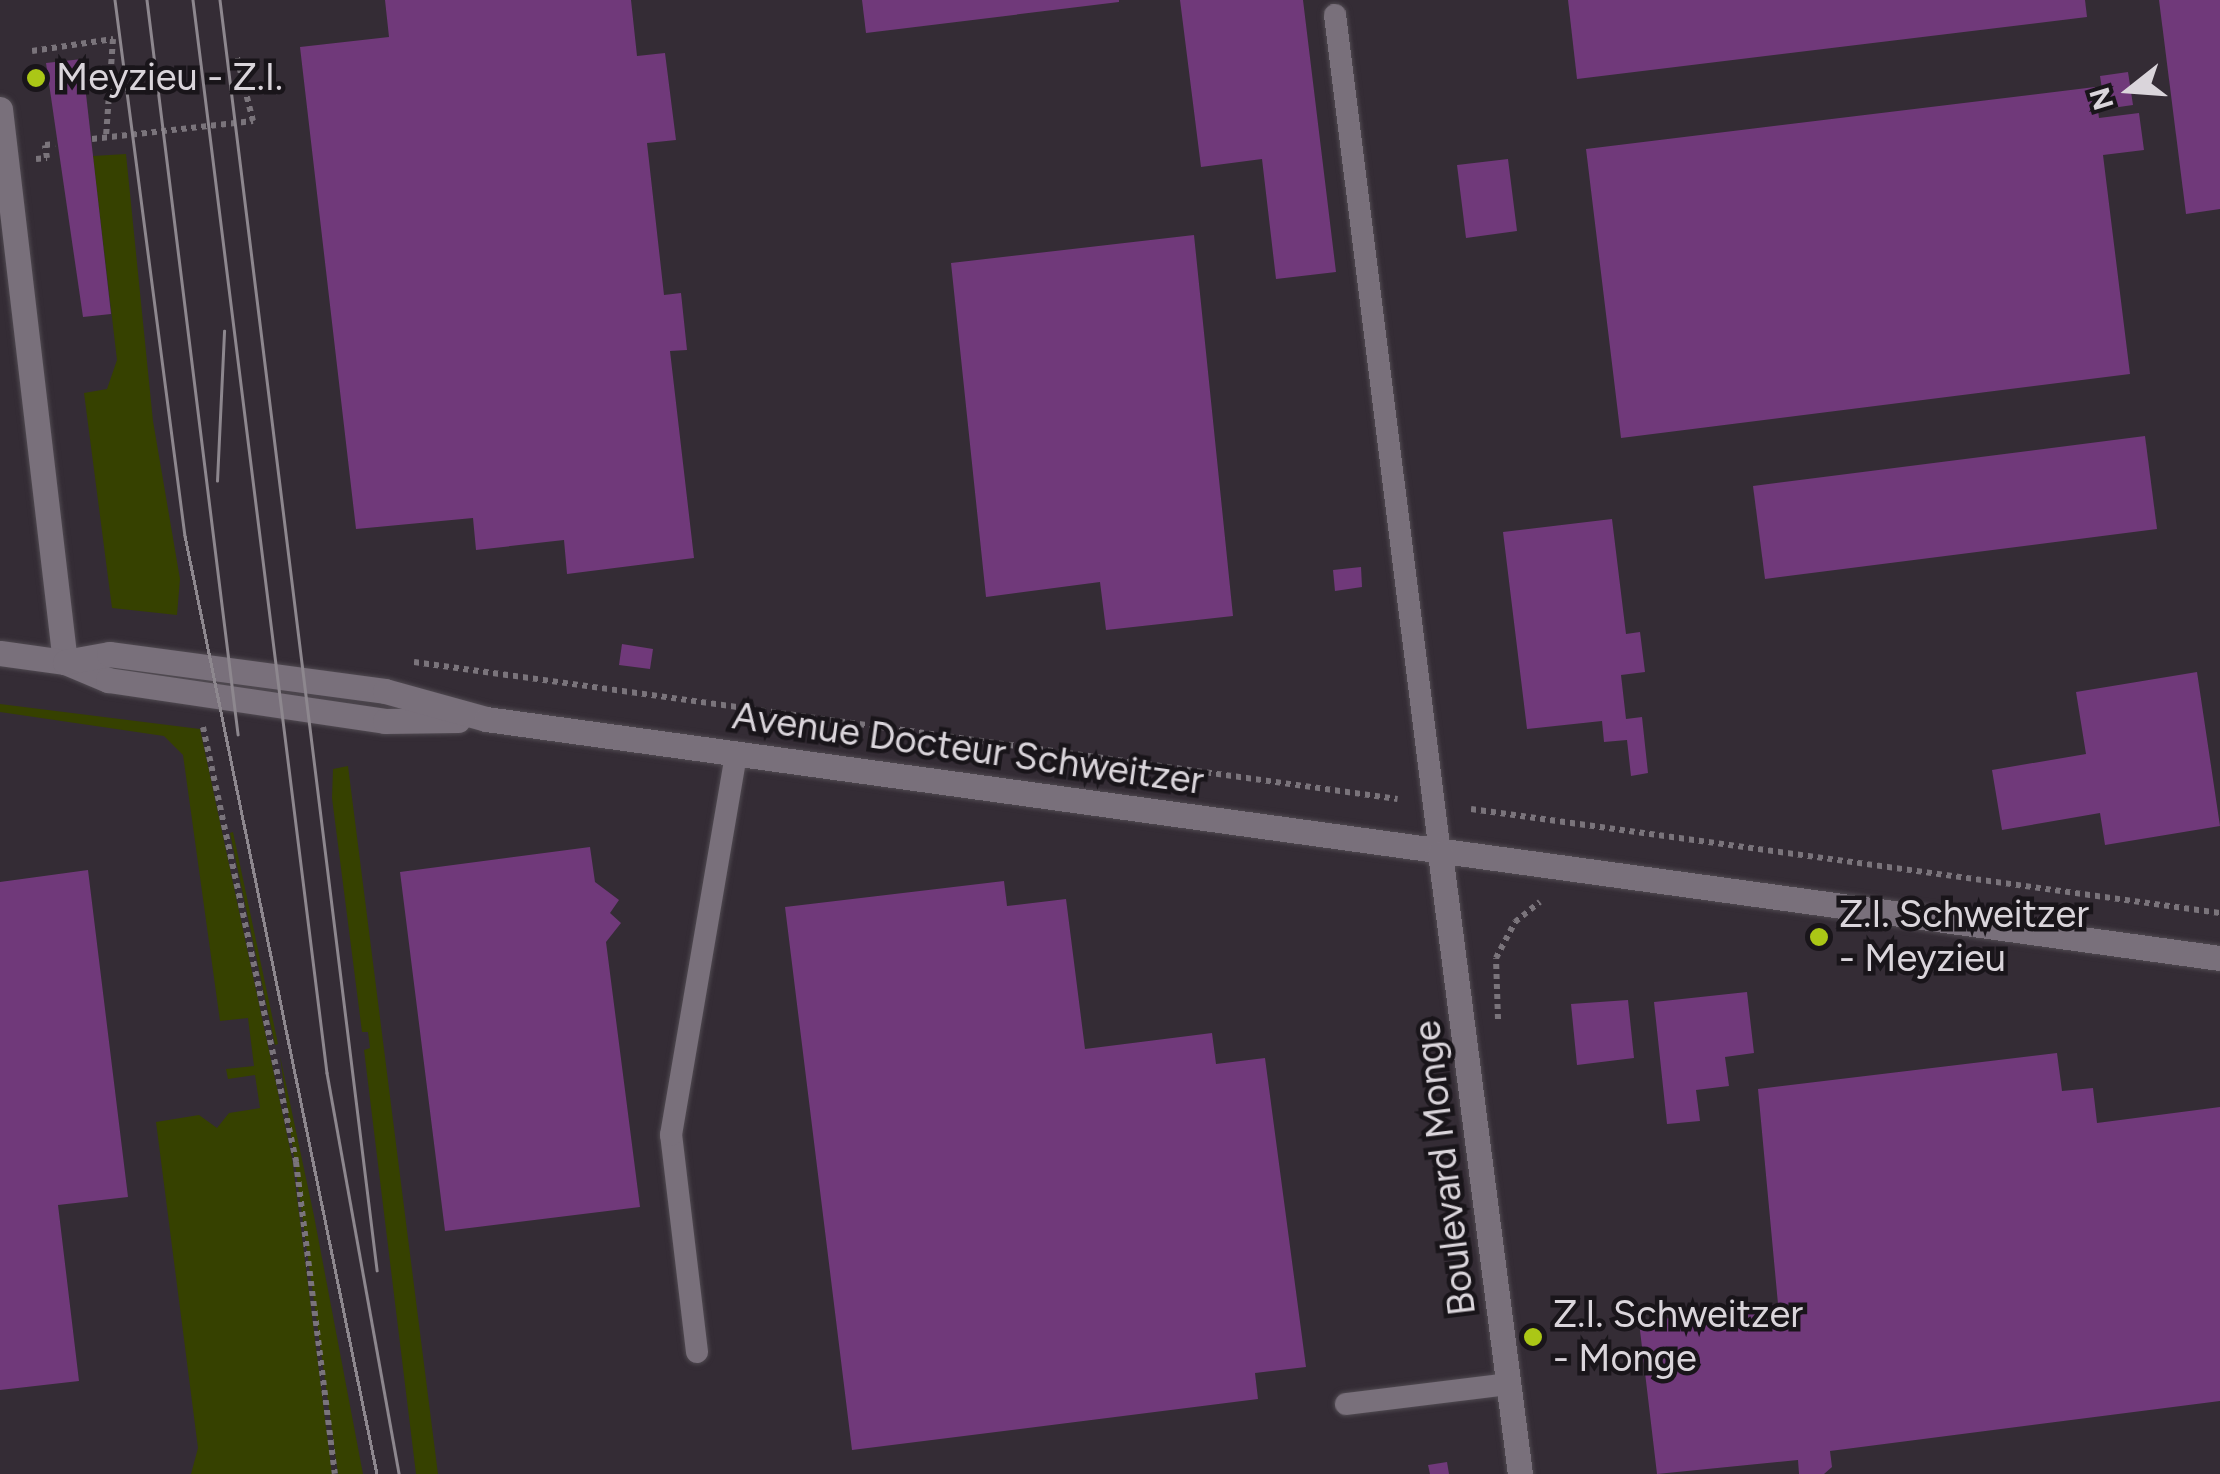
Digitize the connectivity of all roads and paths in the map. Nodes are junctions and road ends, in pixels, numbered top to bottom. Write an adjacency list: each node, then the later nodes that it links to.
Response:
1 (1336, 15): 14 (lane)
2 (32, 51): 5 (path)
3 (236, 54): 5 (path)
4 (0, 110): 9 (street)
5 (106, 137): 6 (path)
6 (92, 139)
7 (0, 653): 9 (street, Avenue Docteur Schweitzer)
8 (400, 660): 12 (path)
9 (65, 662): 11 (street, Avenue Docteur Schweitzer)
10 (202, 722): 22 (path)
11 (736, 755): 14 (street, Avenue Docteur Schweitzer); 19 (lane)
12 (1398, 799)
13 (1471, 810): 16 (path)
14 (1440, 853): 17 (street, Avenue Docteur Schweitzer); 20 (street, Boulevard Monge)
15 (1540, 902): 18 (path)
16 (2220, 913)
17 (2220, 958)
18 (1498, 1023)
19 (697, 1352)
20 (1509, 1384): 21 (lane); 23 (street, Boulevard Monge)
21 (1346, 1404)
22 (335, 1474)
23 (1520, 1474)

